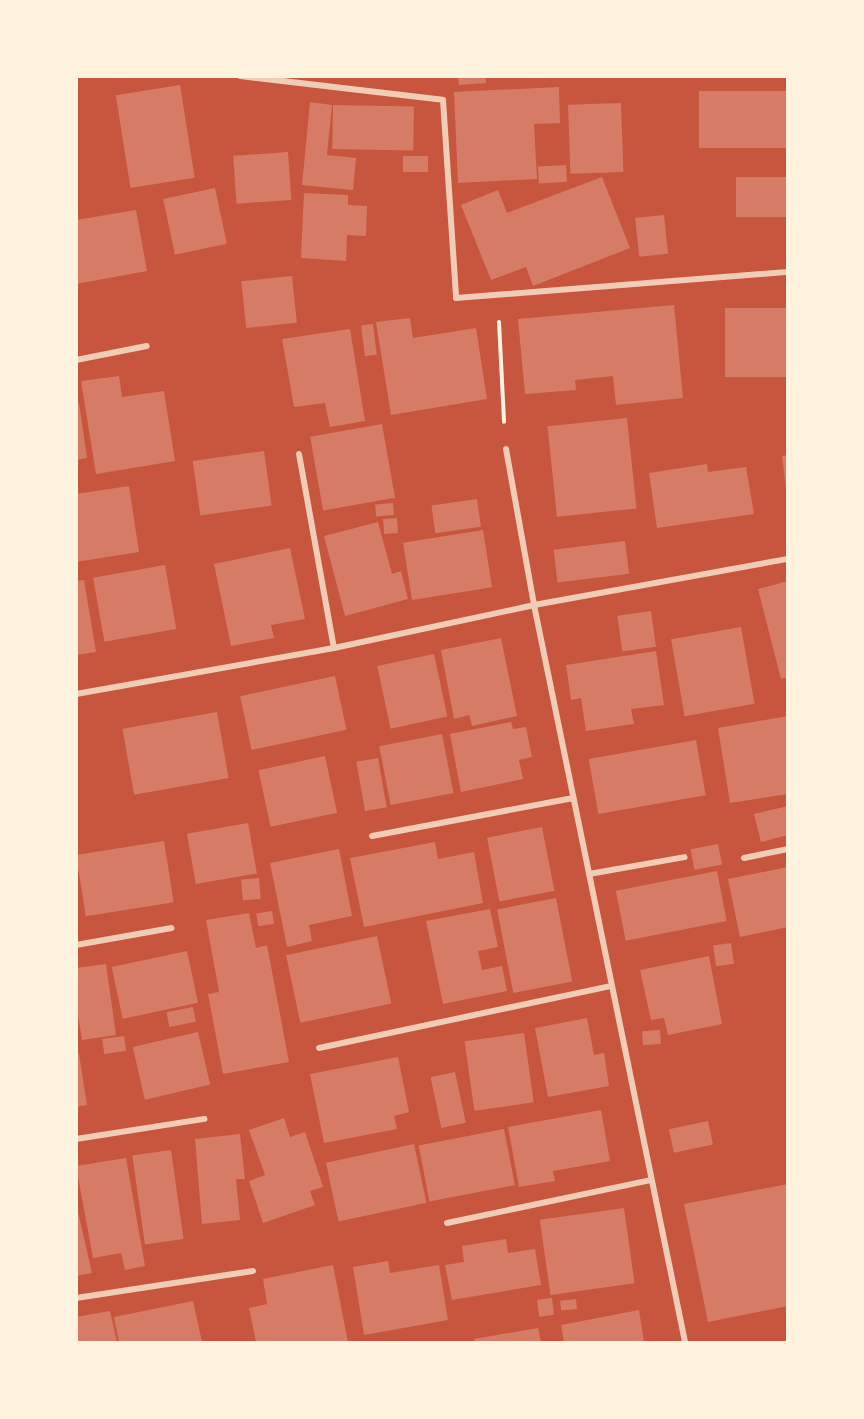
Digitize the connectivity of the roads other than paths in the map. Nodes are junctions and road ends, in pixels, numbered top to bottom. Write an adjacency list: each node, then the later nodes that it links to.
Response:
1 (240, 76): 2 (street)
2 (788, 272)
3 (147, 346): 4 (street)
4 (76, 360)
5 (506, 449): 8 (street)
6 (299, 454): 9 (street)
7 (788, 559): 8 (street)
8 (534, 605): 9 (street); 11 (street)
9 (334, 648): 10 (street)
10 (76, 694)
11 (573, 798): 12 (street); 16 (street)
12 (372, 836)
13 (788, 849): 15 (street)
14 (685, 857): 16 (street)
15 (744, 858)
16 (589, 874): 19 (street)
17 (171, 928): 18 (street)
18 (76, 945)
19 (611, 986): 20 (street); 23 (street)
20 (319, 1048)
21 (204, 1119): 22 (street)
22 (76, 1139)
23 (651, 1180): 24 (street); 27 (street)
24 (447, 1223)
25 (253, 1271): 26 (street)
26 (76, 1298)
27 (685, 1342)

